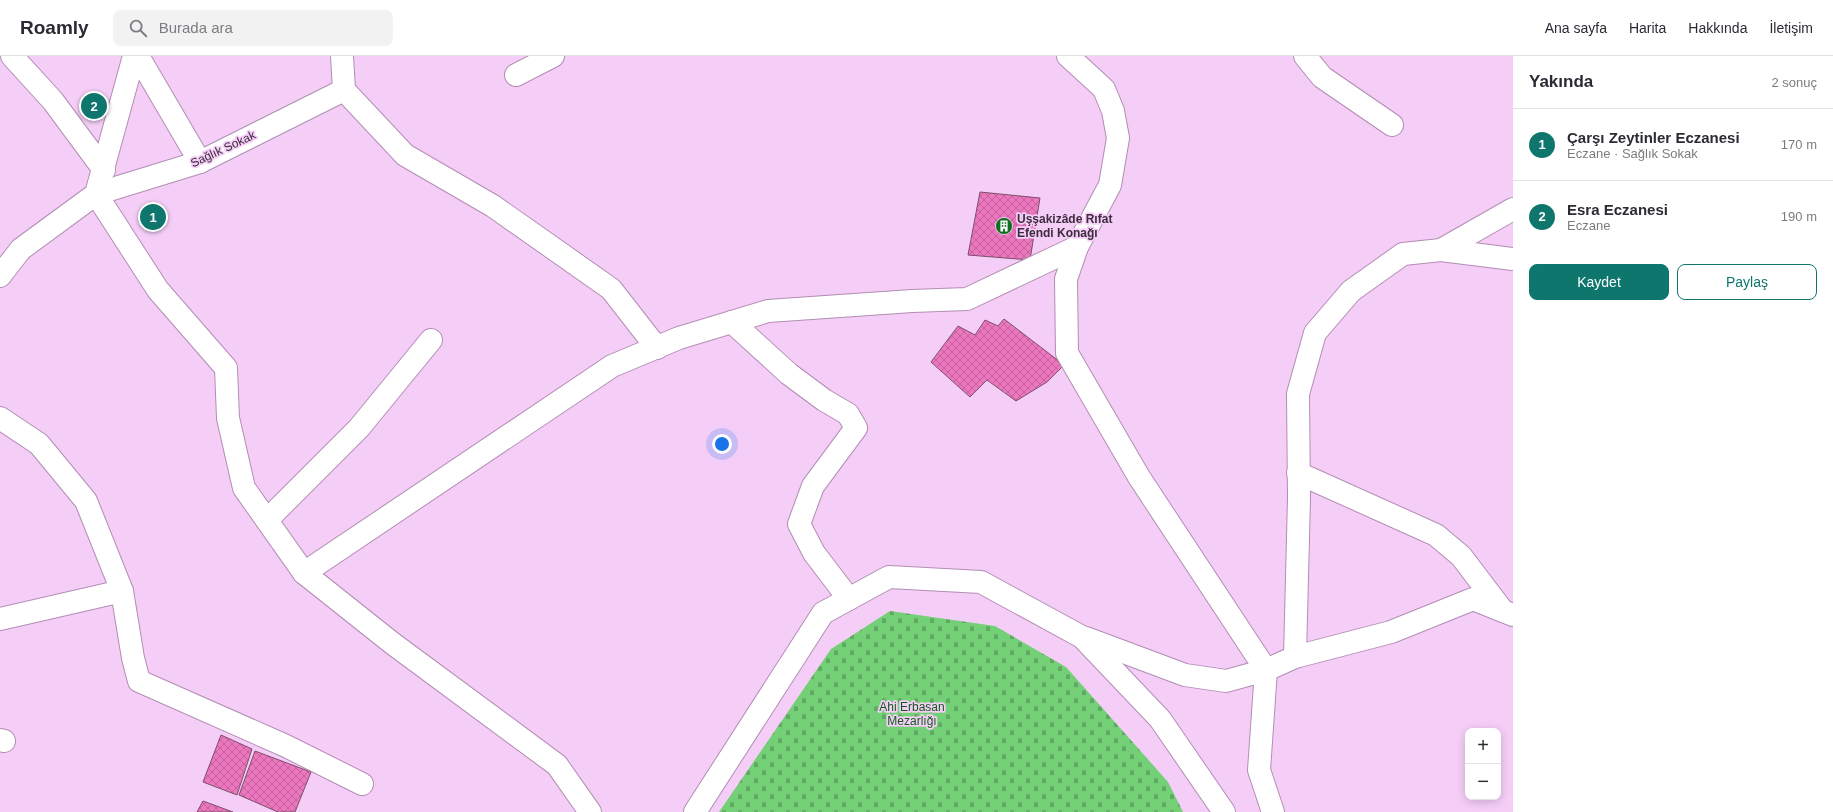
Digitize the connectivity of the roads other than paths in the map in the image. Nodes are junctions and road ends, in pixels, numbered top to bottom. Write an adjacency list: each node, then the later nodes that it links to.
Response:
1 (12, 56): 12 (street)
2 (134, 56): 12 (street)
3 (138, 56): 11 (street)
4 (342, 56): 9 (street)
5 (553, 56): 8 (street)
6 (1068, 56): 15 (street)
7 (1305, 56): 10 (street)
8 (516, 75)
9 (344, 90): 11 (street, Sağlık Sokak); 21 (street)
10 (1392, 126)
11 (200, 162): 13 (street, Sağlık Sokak)
12 (104, 170): 13 (street)
13 (96, 194): 18 (street, Sağlık Sokak); 24 (street)
14 (1513, 209): 16 (street)
15 (1077, 247): 19 (street); 32 (street)
16 (1441, 250): 17 (street); 23 (street)
17 (1513, 259)
18 (0, 276)
19 (732, 322): 21 (street); 27 (street)
20 (431, 340): 24 (street)
21 (657, 348): 25 (street)
22 (0, 418): 26 (street)
23 (1298, 473): 28 (street); 31 (street)
24 (267, 520): 25 (street)
25 (304, 573): 34 (street)
26 (122, 591): 29 (street); 33 (street)
27 (849, 599): 30 (street); 35 (street)
28 (1507, 612): 31 (street)
29 (0, 618)
30 (1079, 636): 32 (street); 36 (street)
31 (1295, 657): 32 (street)
32 (1266, 670): 37 (street)
33 (362, 784)
34 (590, 812)
35 (695, 812)
36 (1224, 812)
37 (1273, 812)

